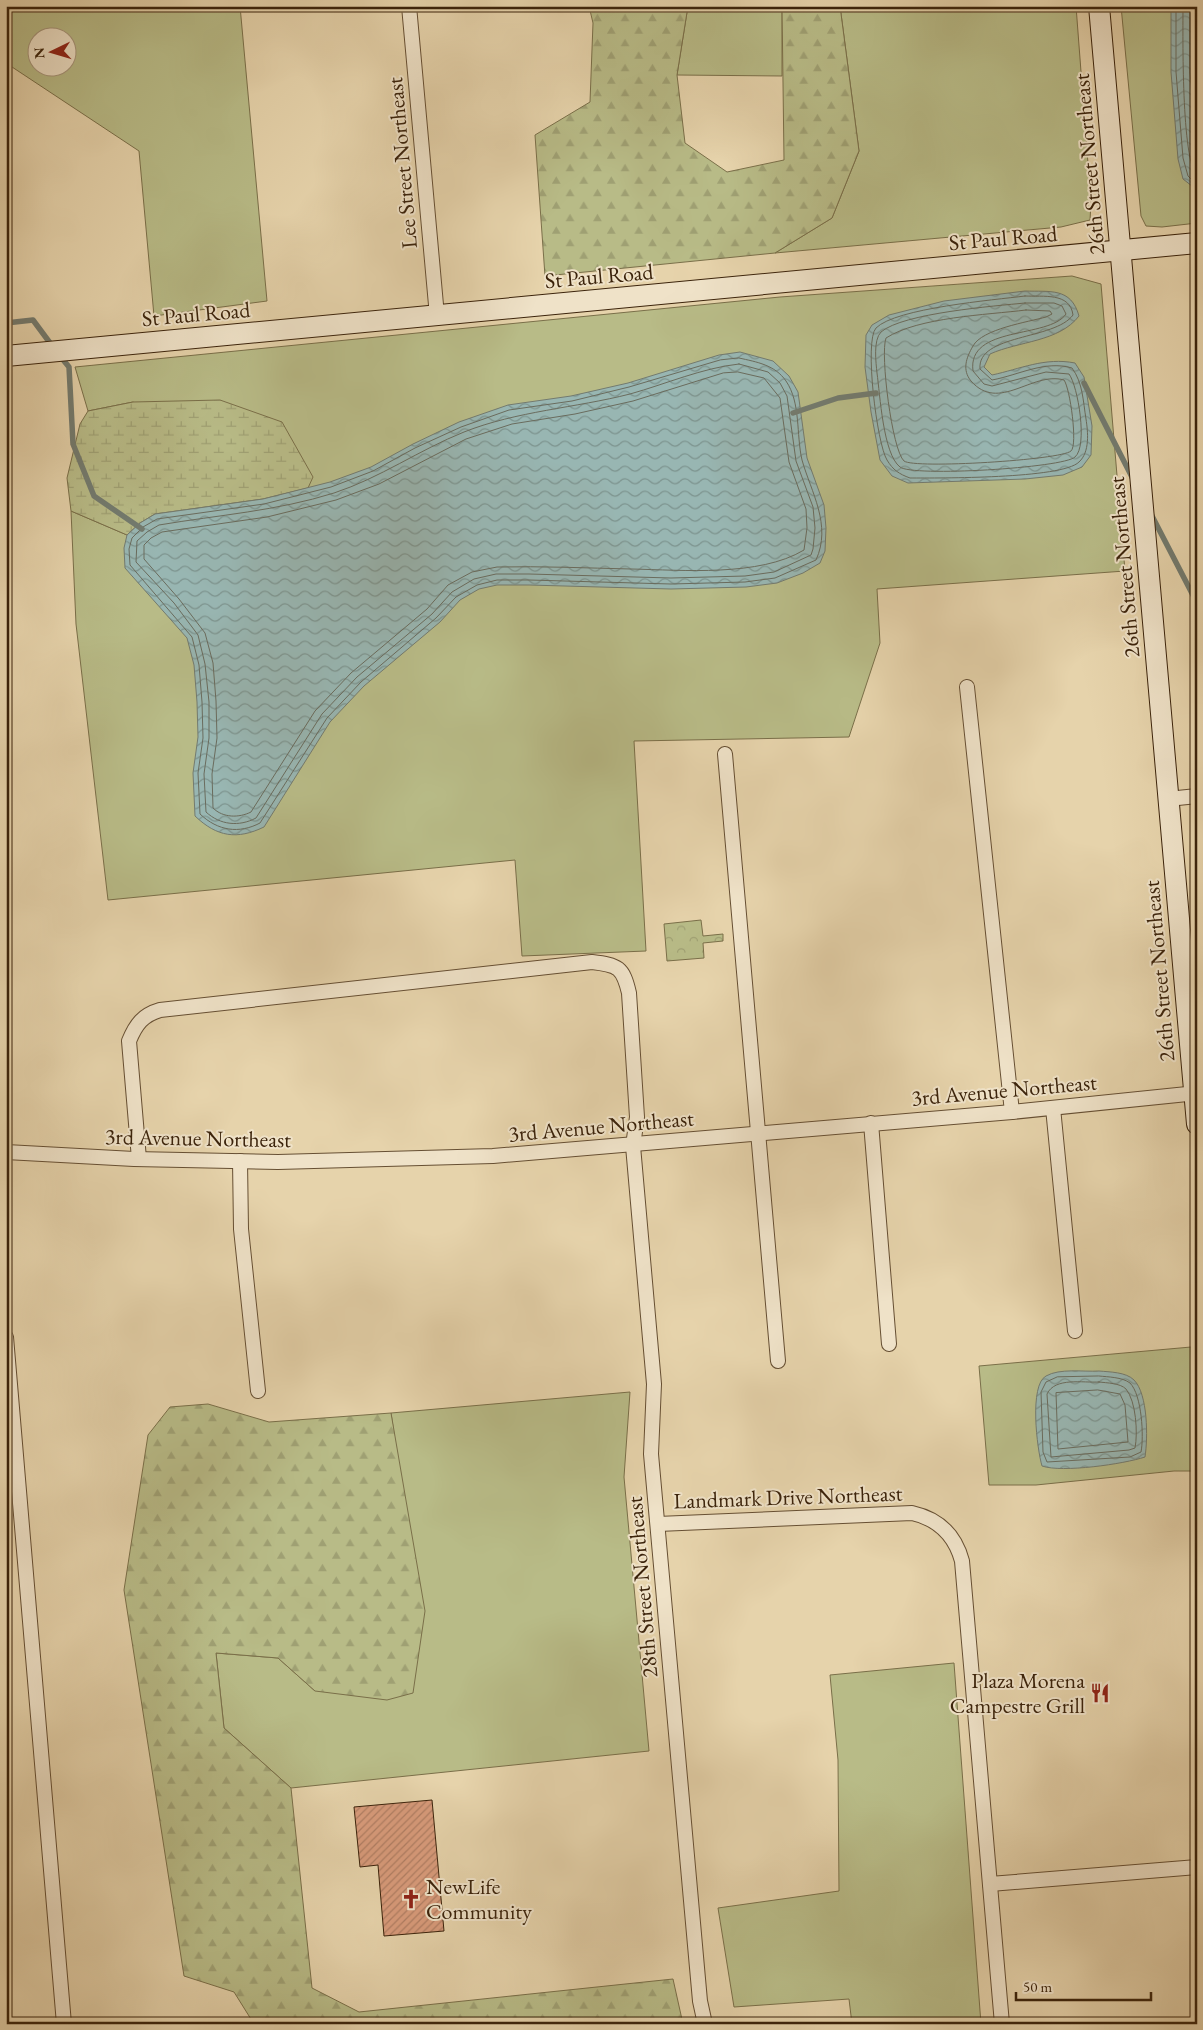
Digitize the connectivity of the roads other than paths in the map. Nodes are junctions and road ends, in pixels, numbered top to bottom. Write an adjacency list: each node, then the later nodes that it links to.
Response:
1 (409, 6): 5 (street, Lee Street Northeast)
2 (1099, 6): 4 (street, 26th Street Northeast)
3 (1197, 242): 4 (street, St Paul Road)
4 (1121, 251): 5 (street, St Paul Road); 10 (street, 26th Street Northeast)
5 (436, 316): 6 (street, St Paul Road)
6 (6, 356)
7 (967, 686): 13 (street)
8 (725, 754): 16 (street)
9 (1197, 796): 10 (street)
10 (1168, 799): 11 (street, 26th Street Northeast)
11 (1195, 1093): 12 (street, 3rd Avenue Northeast); 15 (street, 26th Street Northeast)
12 (1054, 1108): 13 (street, 3rd Avenue Northeast); 21 (street)
13 (1012, 1112): 14 (street, 3rd Avenue Northeast)
14 (871, 1123): 16 (street, 3rd Avenue Northeast); 23 (street)
15 (1197, 1124)
16 (758, 1134): 17 (street, 3rd Avenue Northeast); 24 (street)
17 (633, 1146): 19 (street, 28th Street Northeast); 20 (street, 3rd Avenue Northeast); 26 (street, 28th Street Northeast)
18 (6, 1152): 19 (street, 3rd Avenue Northeast)
19 (139, 1159): 20 (street, 3rd Avenue Northeast)
20 (240, 1161): 25 (street)
21 (1075, 1331)
22 (6, 1337): 29 (street)
23 (890, 1344)
24 (778, 1362)
25 (258, 1391)
26 (658, 1524): 28 (street, Landmark Drive Northeast); 30 (street, 28th Street Northeast)
27 (1197, 1867): 28 (street)
28 (990, 1884): 31 (street, Landmark Drive Northeast)
29 (64, 2024)
30 (705, 2024)
31 (1002, 2024)

